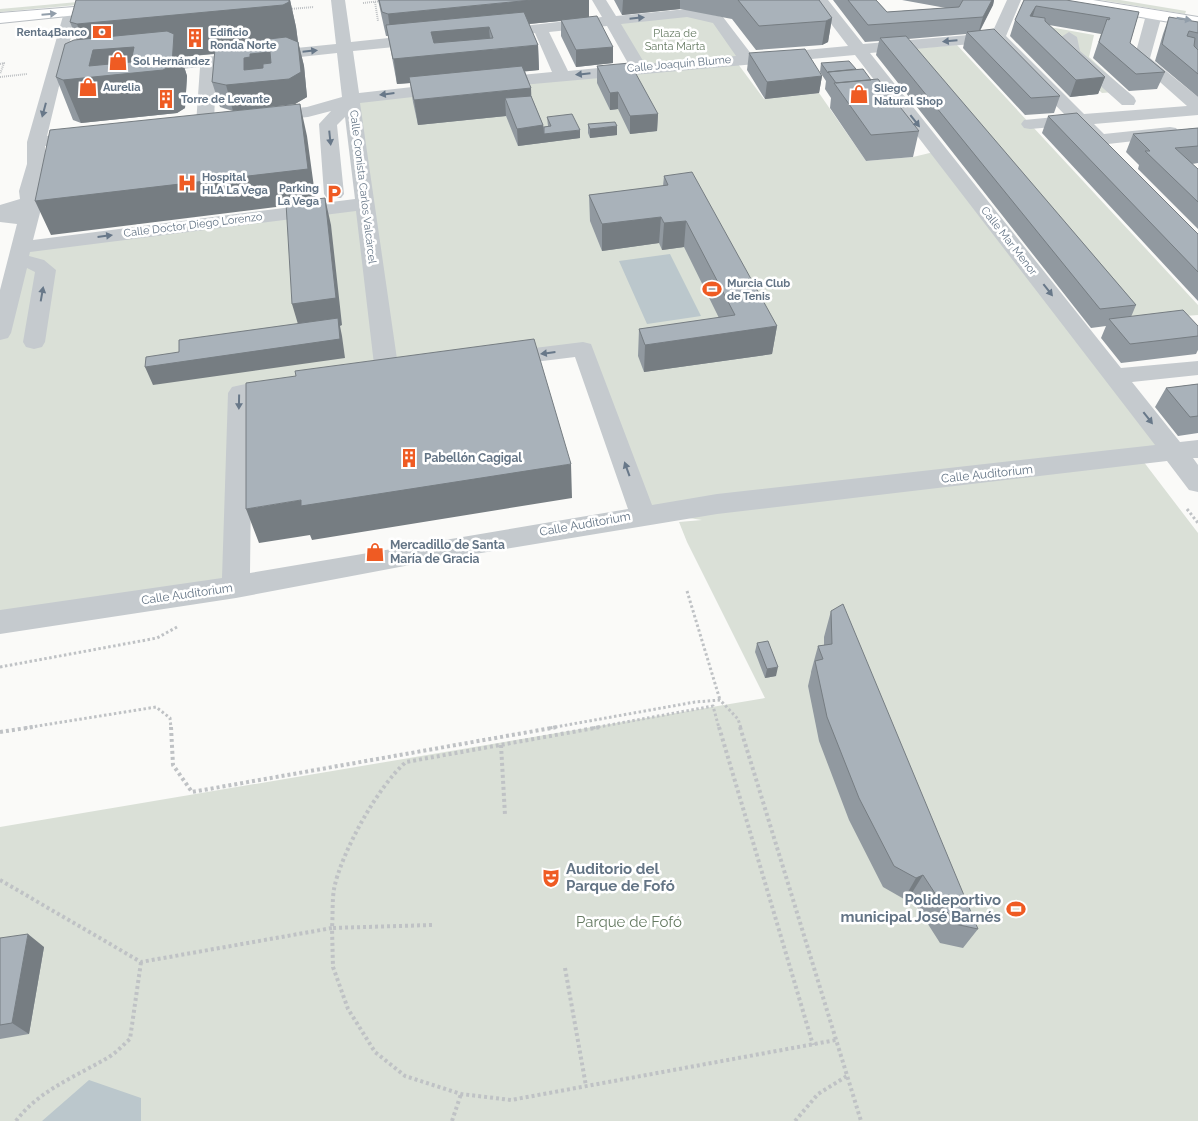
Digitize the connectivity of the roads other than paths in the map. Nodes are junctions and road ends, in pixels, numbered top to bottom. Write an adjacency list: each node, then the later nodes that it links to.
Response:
1 (44, 0): 7 (main road)
2 (599, 0): 13 (street)
3 (820, 0): 21 (street, Calle Mar Menor)
4 (1014, 0): 17 (street)
5 (1066, 0): 9 (main road)
6 (339, 2): 20 (street, Calle Cronista Carlos Valcárcel)
7 (0, 4)
8 (129, 7): 11 (main road)
9 (1153, 7): 10 (main road); 14 (main road, one-way to 14); 29 (street)
10 (1198, 7)
11 (70, 12): 12 (main road, one-way to 11); 28 (street)
12 (0, 18)
13 (610, 21): 15 (street); 22 (street, one-way to 22); 24 (street)
14 (1198, 22)
15 (540, 28): 16 (street); 27 (street)
16 (482, 34)
17 (998, 37): 21 (street, Calle Joaquín Blume, one-way to 21); 33 (street)
18 (1069, 37): 31 (street)
19 (443, 38): 20 (street)
20 (345, 48): 23 (street, one-way to 20); 30 (street, Calle Cronista Carlos Valcárcel)
21 (858, 49): 22 (street, Calle Joaquín Blume); 57 (street, Calle Mar Menor, one-way to 57)
22 (746, 58): 24 (street, Calle Joaquín Blume)
23 (208, 61): 25 (street); 38 (street)
24 (639, 68): 27 (street, Calle Joaquín Blume, one-way to 27)
25 (134, 69)
26 (70, 75): 28 (street)
27 (562, 76): 30 (street, Calle Joaquín Blume, one-way to 30)
28 (53, 77): 44 (street, one-way to 44)
29 (1185, 95): 31 (street); 32 (street)
30 (352, 99): 35 (street, Calle Joaquín Blume); 46 (street, one-way to 46); 47 (street, Calle Cronista Carlos Valcárcel)
31 (1128, 101): 33 (street)
32 (1198, 106)
33 (1067, 108): 37 (street)
34 (1198, 110): 37 (street)
35 (252, 118)
36 (224, 121): 38 (street)
37 (1080, 121): 39 (street); 43 (street)
38 (205, 124): 40 (street)
39 (1030, 124)
40 (185, 126)
41 (1188, 130): 43 (street)
42 (97, 136): 44 (street)
43 (1100, 140): 45 (street)
44 (36, 142): 48 (street)
45 (1114, 154)
46 (334, 194)
47 (365, 204): 50 (street, Calle Doctor Diego Lorenzo, one-way to 47); 56 (street, Calle Cronista Carlos Valcárcel)
48 (15, 212): 51 (street)
49 (80, 236): 50 (street)
50 (52, 242): 51 (street, Calle Doctor Diego Lorenzo)
51 (20, 254): 52 (street); 53 (street, one-way to 51)
52 (0, 333)
53 (34, 342)
54 (478, 362): 61 (street, one-way to 54)
55 (1198, 368): 57 (street)
56 (363, 376)
57 (1115, 376): 59 (street, Calle Mar Menor, one-way to 59)
58 (307, 384): 62 (street, one-way to 62)
59 (1186, 450): 60 (street, Calle Mar Menor); 61 (street, Calle Auditorium)
60 (1198, 483)
61 (643, 515): 62 (street, Calle Auditorium)
62 (236, 587): 63 (street, Calle Auditorium)
63 (0, 622)

